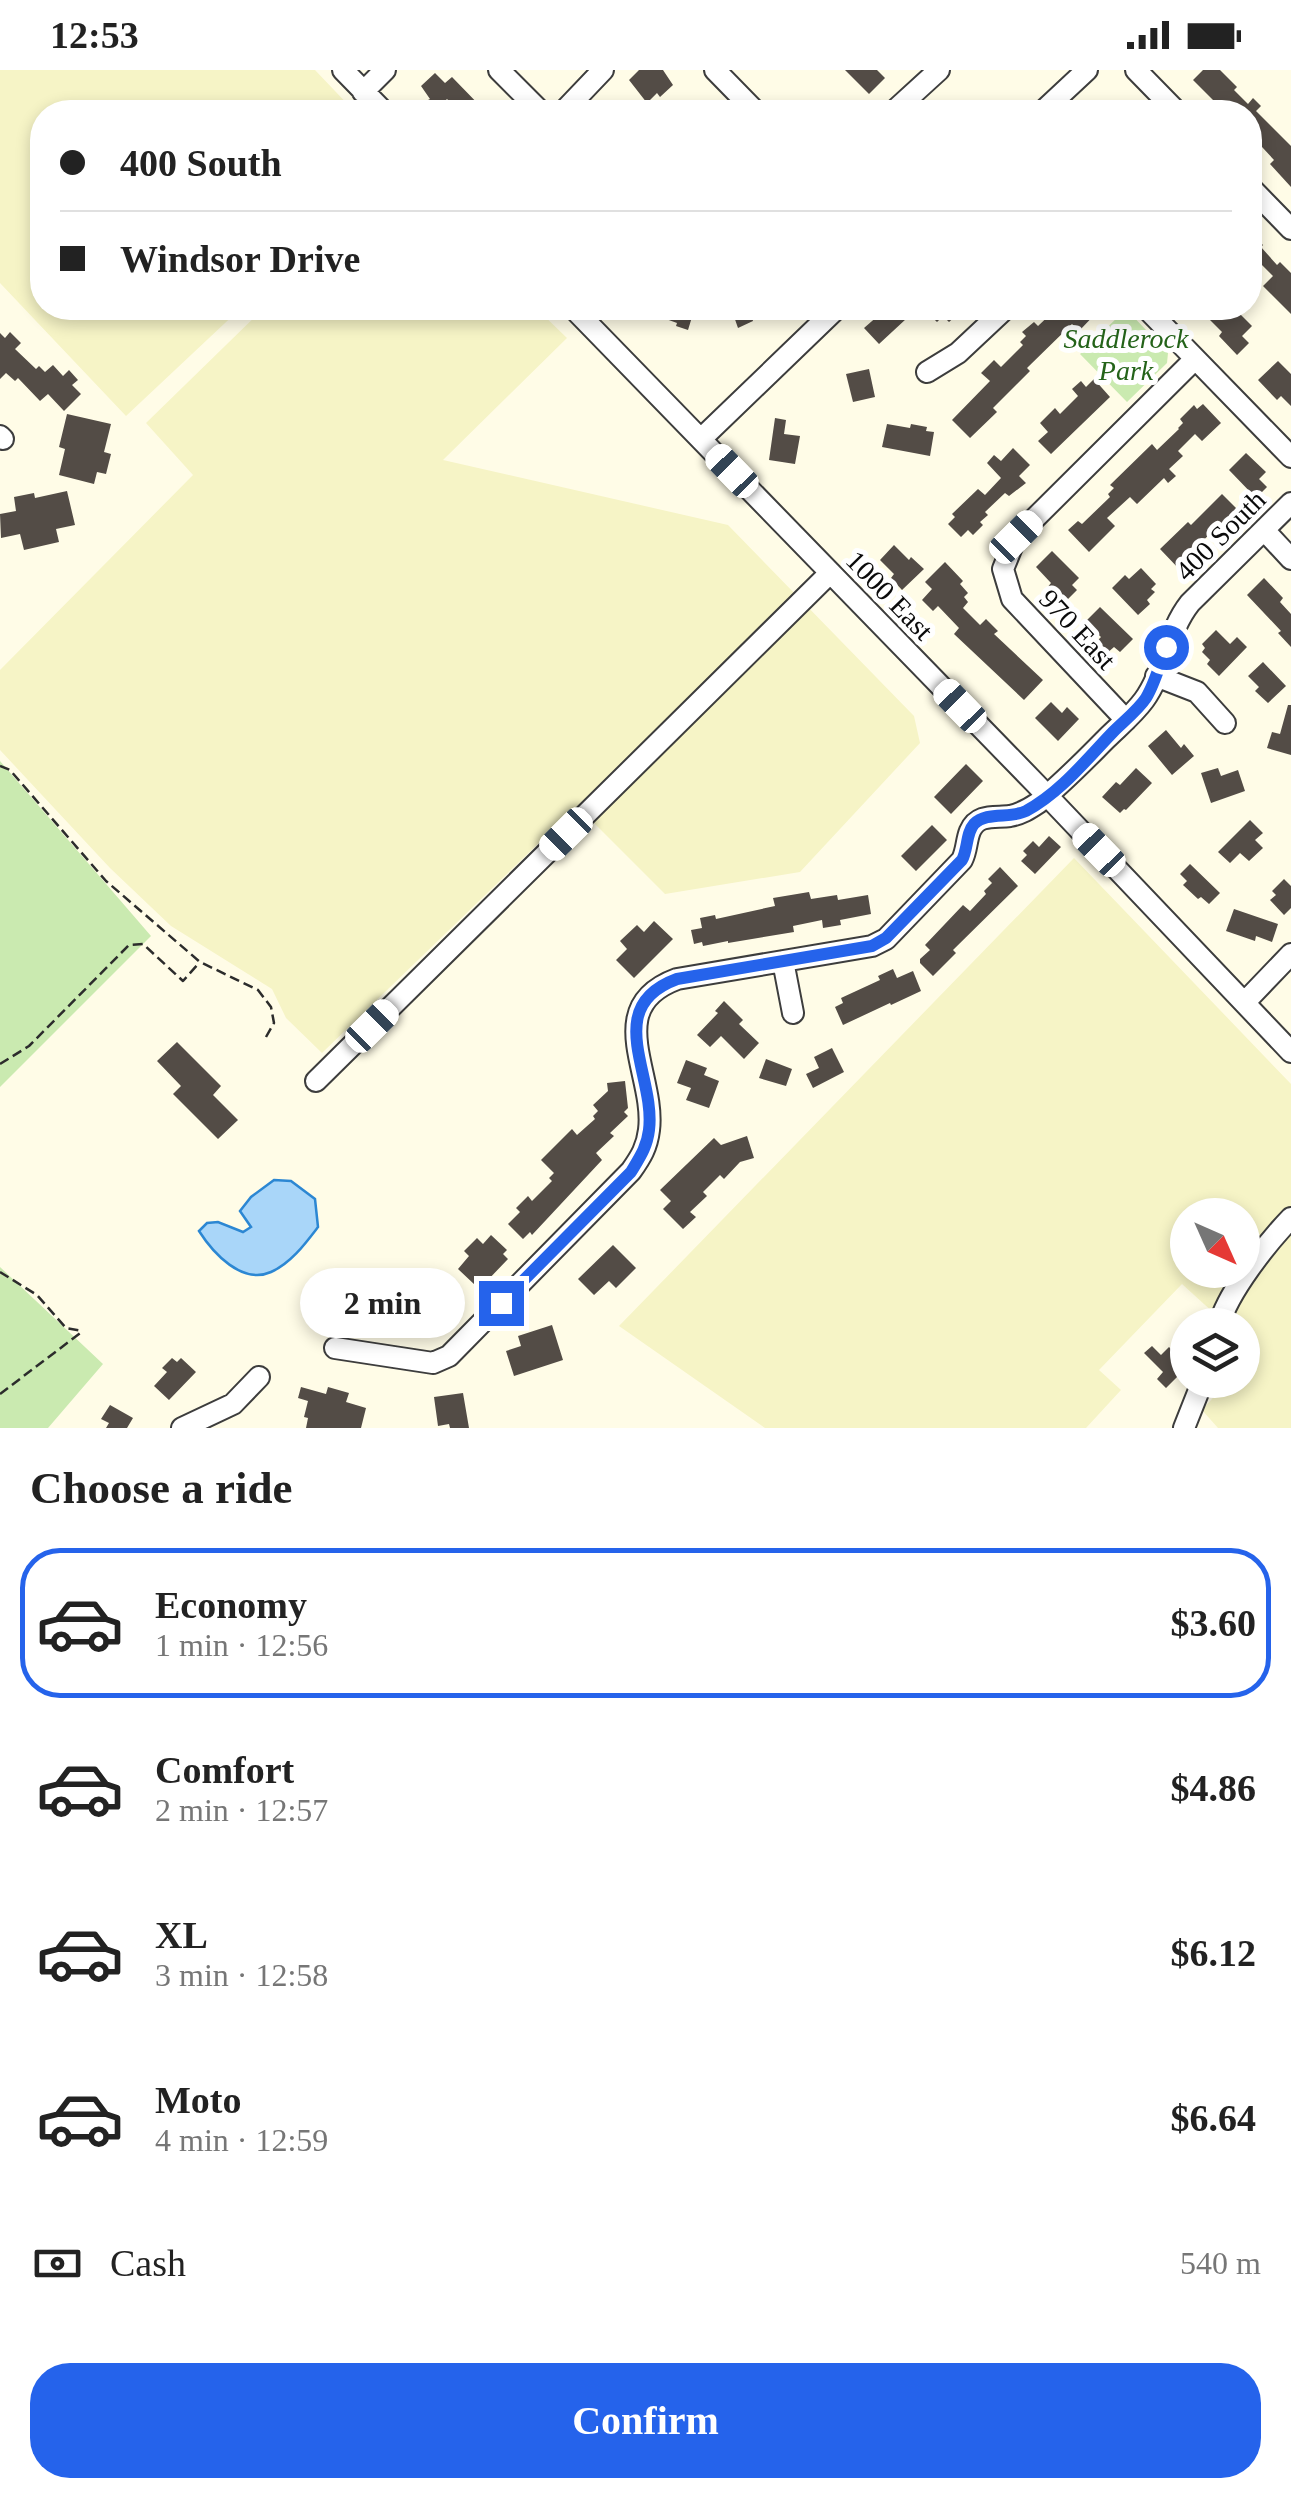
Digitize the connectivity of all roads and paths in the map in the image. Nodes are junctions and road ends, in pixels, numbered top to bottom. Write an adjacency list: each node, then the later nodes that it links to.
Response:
1 (343, 70): 9 (street)
2 (385, 70): 9 (street)
3 (499, 70): 11 (street)
4 (603, 70): 12 (street)
5 (715, 70): 13 (street)
6 (1088, 70): 15 (street)
7 (1136, 70): 16 (street)
8 (933, 72): 14 (street)
9 (364, 92): 10 (street)
10 (372, 100)
11 (529, 100)
12 (574, 100)
13 (744, 100)
14 (905, 100)
15 (1055, 100)
16 (1166, 100)
17 (1262, 199): 18 (street)
18 (1291, 229)
19 (586, 320): 25 (street, 1000 East)
20 (824, 320): 25 (street)
21 (993, 320): 24 (street)
22 (1158, 320): 23 (street)
23 (1194, 358): 26 (street); 32 (street, 970 East)
24 (926, 372)
25 (701, 438): 30 (street, 1000 East)
26 (1291, 457)
27 (1291, 503): 28 (street, 400 South)
28 (1264, 530): 29 (street); 31 (street, 400 South)
29 (1291, 558)
30 (830, 573): 35 (street, 1000 East); 44 (street)
31 (1156, 676): 32 (street, 400 South); 33 (street)
32 (1126, 720): 35 (street, 400 South)
33 (1225, 723)
34 (0, 766): 38 (path)
35 (1047, 795): 37 (street, 400 South); 39 (street, 1000 East)
36 (1291, 954): 39 (street)
37 (784, 961): 40 (street); 48 (street)
38 (200, 962): 41 (path); 43 (path)
39 (1245, 1002): 42 (street, 1000 East)
40 (793, 1013)
41 (266, 1037)
42 (1291, 1052)
43 (0, 1064)
44 (316, 1082)
45 (1291, 1218): 47 (street)
46 (0, 1272): 50 (path)
47 (1224, 1308)
48 (336, 1348)
49 (260, 1377): 52 (street)
50 (0, 1394)
51 (1196, 1398): 53 (street)
52 (182, 1428)
53 (1184, 1428)

